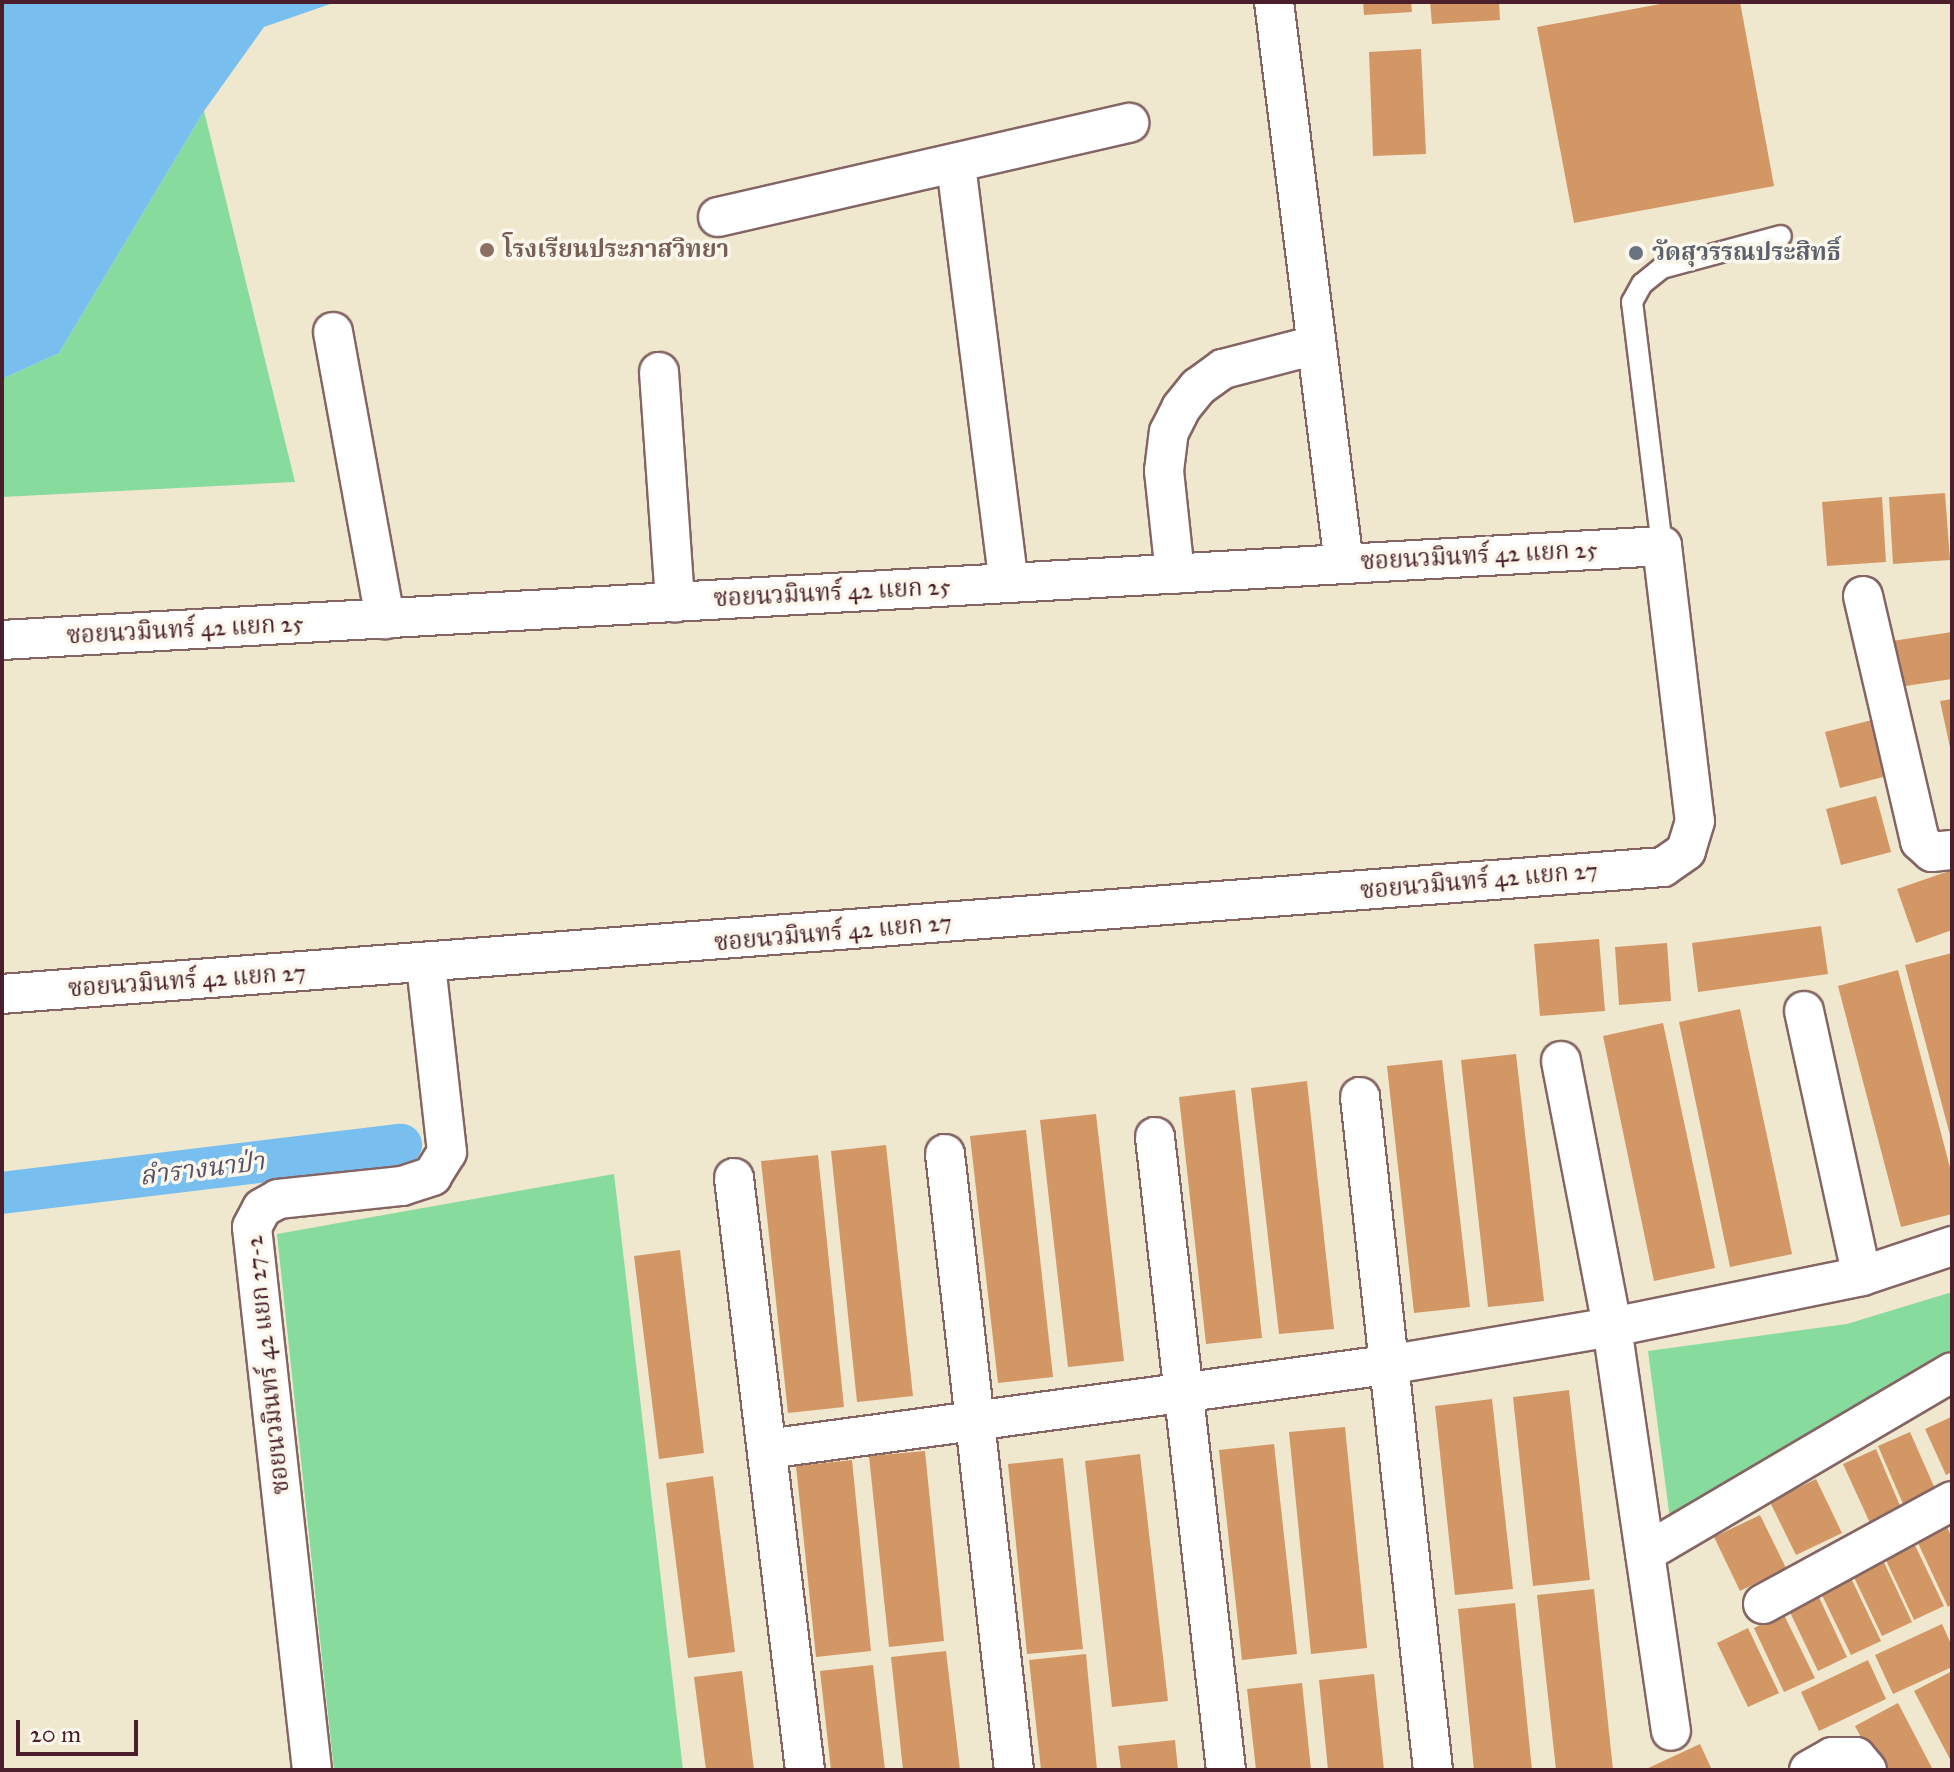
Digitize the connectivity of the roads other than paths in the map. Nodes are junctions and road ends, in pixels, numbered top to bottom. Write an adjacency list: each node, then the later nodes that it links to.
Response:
1 (1274, 2): 7 (street)
2 (1129, 123): 3 (street)
3 (956, 165): 4 (street); 12 (street)
4 (718, 217)
5 (1781, 236): 9 (lane)
6 (333, 332): 15 (street)
7 (1316, 345): 10 (street); 11 (street)
8 (659, 372): 14 (street)
9 (1662, 546): 10 (street, ซอยนวมินทร์ 42 แยก 25); 18 (street, ซอยนวมินทร์ 42 แยก 27)
10 (1344, 564): 11 (street, ซอยนวมินทร์ 42 แยก 25)
11 (1175, 574): 12 (street, ซอยนวมินทร์ 42 แยก 25)
12 (1009, 583): 14 (street, ซอยนวมินทร์ 42 แยก 25)
13 (1863, 596): 17 (street)
14 (675, 602): 15 (street, ซอยนวมินทร์ 42 แยก 25)
15 (385, 619): 16 (street, ซอยนวมินทร์ 42 แยก 25)
16 (2, 640)
17 (1952, 850)
18 (426, 965): 19 (street, ซอยนวมินทร์ 42 แยก 27); 38 (street, ซอยนวมินทร์ 42 แยก 27-2)
19 (2, 994)
20 (1804, 1011): 27 (street)
21 (1561, 1061): 28 (street)
22 (1360, 1097): 29 (street)
23 (1155, 1137): 31 (street)
24 (945, 1154): 32 (street)
25 (734, 1178): 33 (street)
26 (1952, 1246): 27 (street)
27 (1862, 1276): 28 (street)
28 (1612, 1327): 29 (street); 35 (street)
29 (1387, 1365): 31 (street); 42 (street)
30 (1952, 1372): 35 (street)
31 (1182, 1392): 32 (street); 41 (street)
32 (975, 1421): 33 (street); 40 (street)
33 (767, 1449): 39 (street)
34 (1952, 1501): 36 (street)
35 (1645, 1553): 37 (street)
36 (1763, 1604)
37 (1671, 1731)
38 (312, 1770)
39 (805, 1770)
40 (1014, 1770)
41 (1226, 1770)
42 (1433, 1770)
43 (1809, 1770): 44 (street)
44 (1867, 1770)

